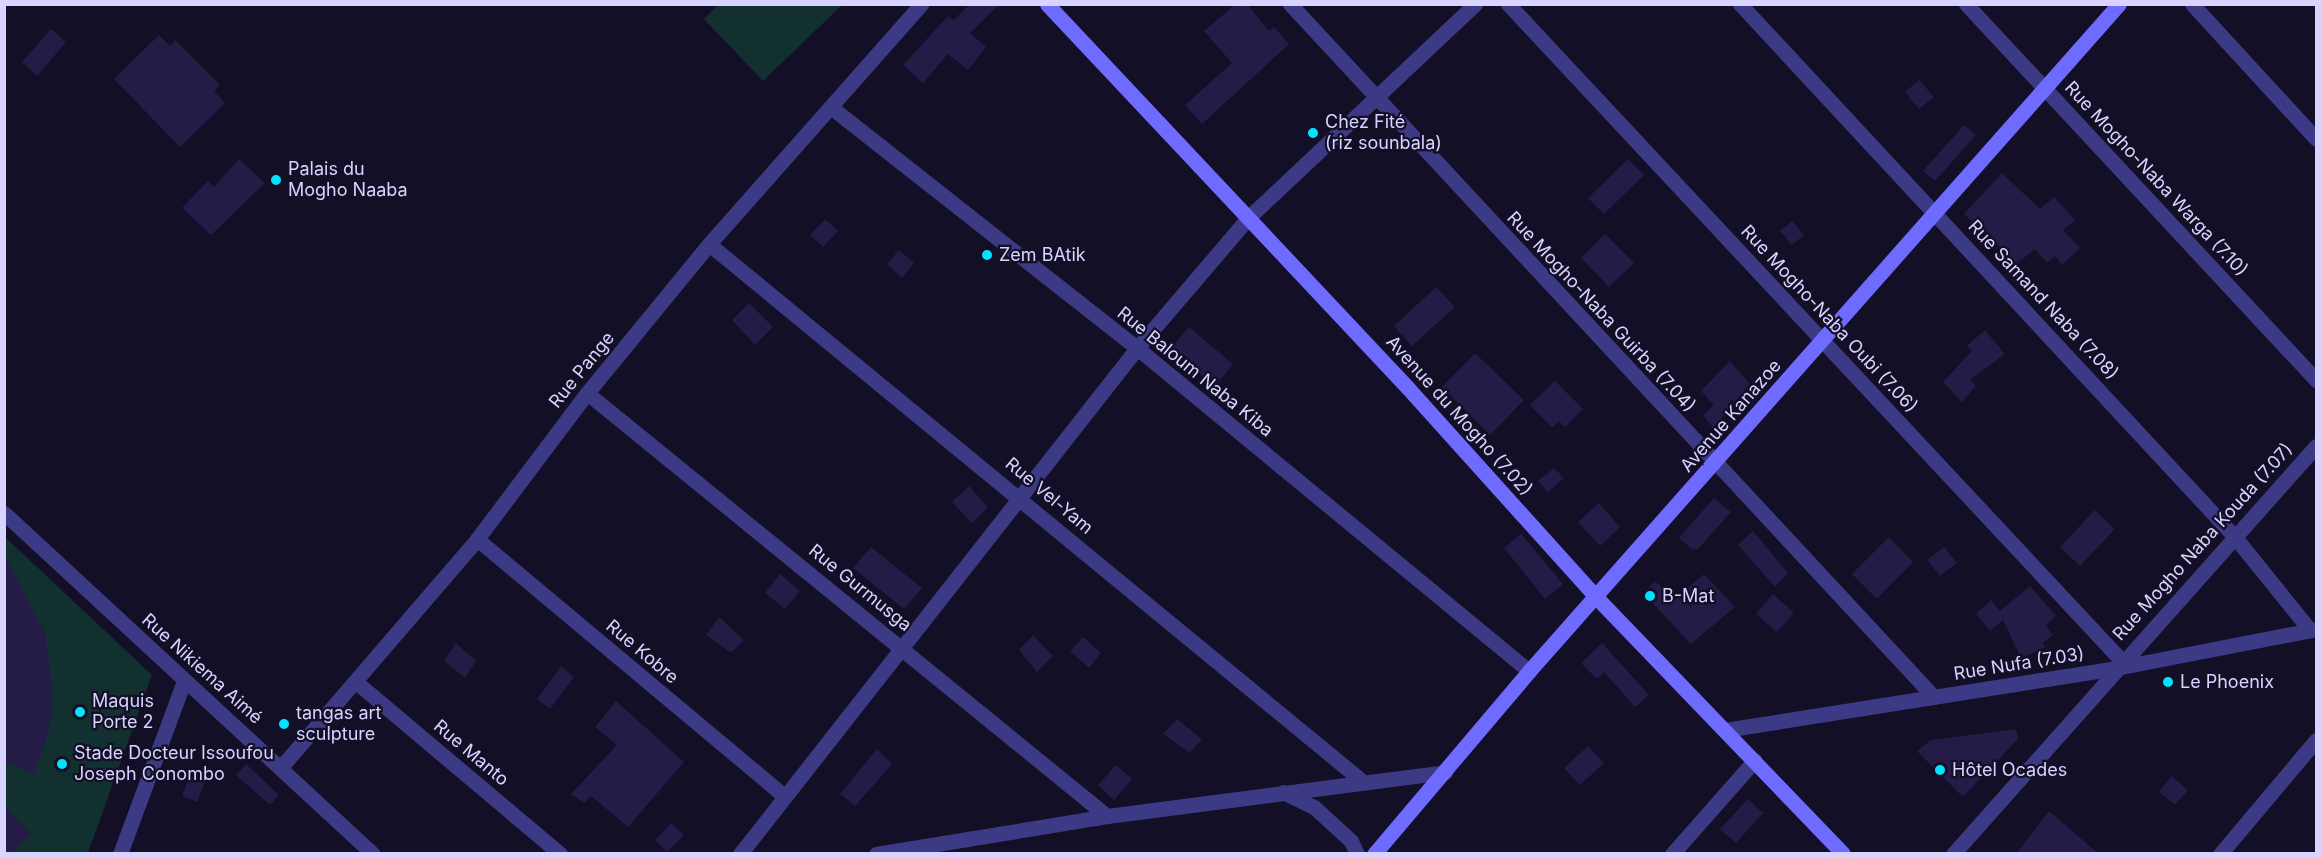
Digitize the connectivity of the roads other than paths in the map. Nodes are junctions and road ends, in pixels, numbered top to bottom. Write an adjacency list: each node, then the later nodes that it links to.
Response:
1 (921, 4): 12 (street, Rue Pange)
2 (1047, 4): 15 (main road, Avenue du Mogho (7.02))
3 (1290, 4): 11 (street, Rue Mogho-Naba Guirba (7.04))
4 (1475, 4): 11 (street)
5 (1508, 4): 17 (street, Rue Mogho-Naba Oubi (7.06))
6 (1740, 4): 14 (street, Rue Samand Naba (7.08))
7 (1966, 4): 10 (street, Rue Mogho-Naba Warga (7.10))
8 (2119, 4): 10 (main road, Avenue Kanazoe)
9 (2192, 4): 13 (street)
10 (2044, 87): 14 (main road, Avenue Kanazoe); 19 (street, Rue Mogho-Naba Warga (7.10))
11 (1377, 97): 15 (street); 22 (street, Rue Mogho-Naba Guirba (7.04))
12 (832, 108): 16 (street, Rue Pange); 18 (street, Rue Baloum Naba Kiba)
13 (2316, 139)
14 (1935, 213): 17 (main road, Avenue Kanazoe); 25 (street, Rue Samand Naba (7.08))
15 (1249, 218): 18 (street); 27 (main road, Avenue du Mogho (7.02))
16 (709, 244): 20 (street, Rue Pange); 23 (street, Rue Vel-Yam)
17 (1823, 342): 22 (main road, Avenue Kanazoe); 30 (street, Rue Mogho-Naba Oubi (7.06))
18 (1137, 348): 23 (street); 31 (street, Rue Baloum Naba Kiba)
19 (2316, 380)
20 (587, 393): 26 (street, Rue Pange); 29 (street, Rue Gurmusga)
21 (2316, 446): 25 (street, Rue Mogho Naba Kouda (7.07))
22 (1715, 464): 27 (main road, Avenue Kanazoe); 34 (street, Rue Mogho-Naba Guirba (7.04))
23 (1021, 497): 29 (street); 40 (street, Rue Vel-Yam)
24 (4, 513): 32 (street, Rue Nikiema Aimé)
25 (2234, 536): 28 (street, Rue Samand Naba (7.08)); 30 (street, Rue Mogho Naba Kouda (7.07))
26 (477, 539): 33 (street, Rue Pange); 42 (street, Rue Kobre)
27 (1596, 597): 31 (main road, Avenue Kanazoe); 35 (main road, Avenue du Mogho (7.02))
28 (2313, 629): 30 (street, Rue Nufa (7.03))
29 (900, 645): 42 (street); 43 (street, Rue Gurmusga)
30 (2119, 664): 34 (street, Rue Nufa (7.03)); 53 (street, Rue Mogho Naba Kouda (7.07))
31 (1529, 671): 39 (main road, Avenue Kanazoe)
32 (184, 681): 38 (street, Rue Nikiema Aimé); 44 (street)
33 (356, 682): 38 (street, Rue Pange); 46 (street, Rue Manto)
34 (1934, 697): 35 (street, Rue Nufa (7.03))
35 (1725, 730): 37 (main road, Avenue du Mogho (7.02))
36 (2316, 740): 54 (street)
37 (1755, 760): 51 (street); 52 (main road, Avenue du Mogho (7.02))
38 (282, 766): 45 (street, Rue Nikiema Aimé)
39 (1445, 772): 40 (street); 50 (main road, Avenue Kanazoe)
40 (1362, 781): 41 (street)
41 (1283, 792): 43 (street); 49 (street)
42 (783, 795): 47 (street)
43 (1107, 816): 48 (street)
44 (120, 854)
45 (374, 854)
46 (560, 854)
47 (740, 854)
48 (876, 854)
49 (1357, 854)
50 (1374, 854)
51 (1672, 854)
52 (1843, 854)
53 (1953, 854)
54 (2220, 854)

